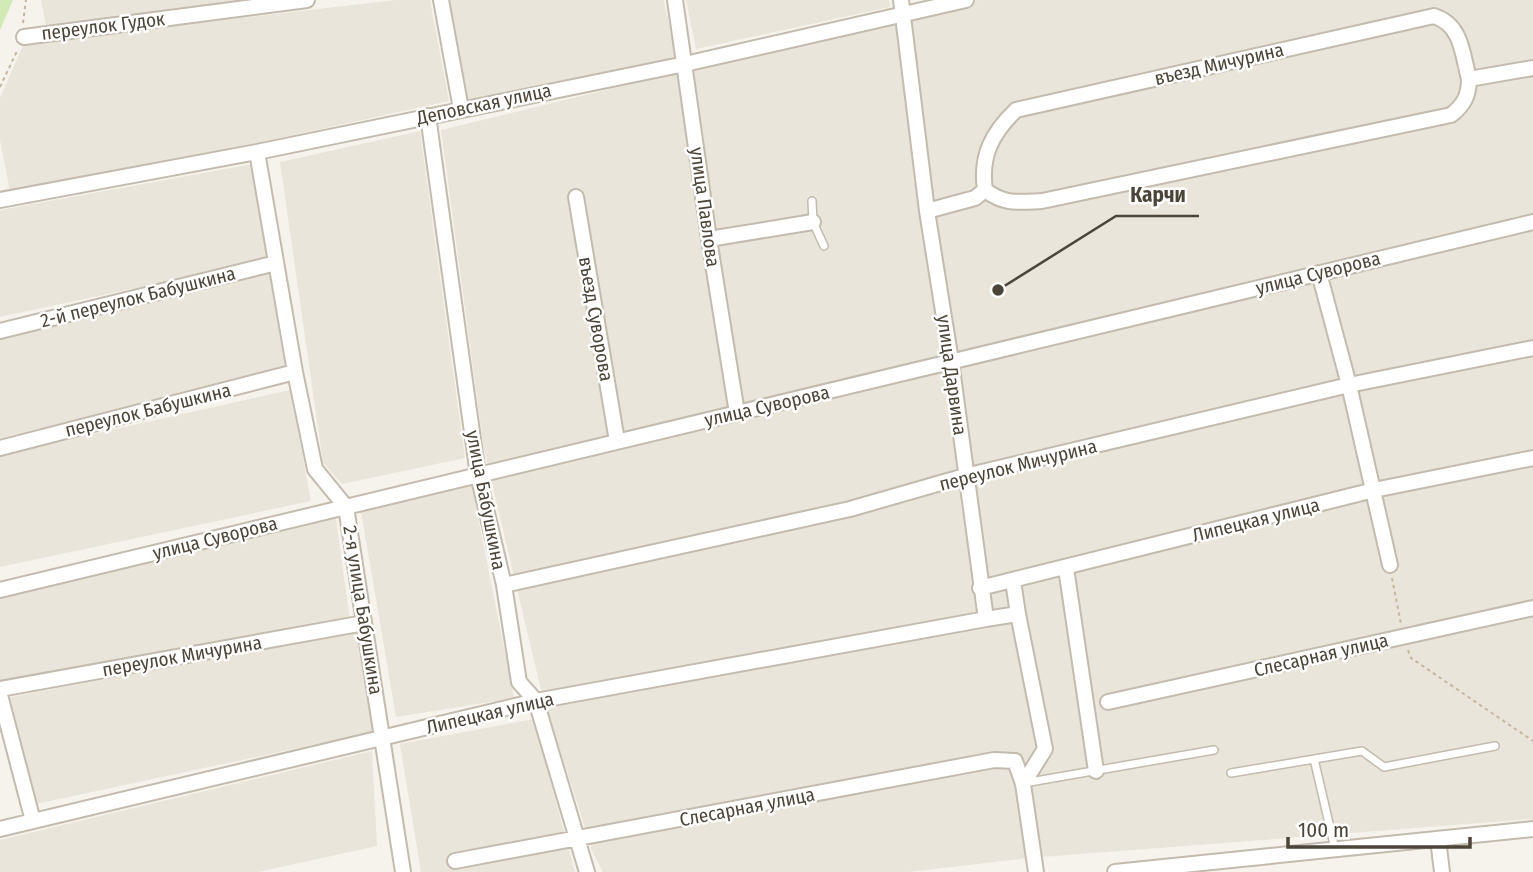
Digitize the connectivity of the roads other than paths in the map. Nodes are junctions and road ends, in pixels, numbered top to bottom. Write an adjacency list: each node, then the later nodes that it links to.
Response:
1 (307, 0): 7 (street, переулок Гудок)
2 (441, 0): 11 (street)
3 (675, 0): 8 (street, улица Павлова)
4 (901, 0): 6 (street, улица Дарвина)
5 (966, 0): 6 (street, Деповская улица)
6 (903, 16): 8 (street, Деповская улица); 18 (street, улица Дарвина)
7 (24, 37)
8 (685, 64): 11 (street, Деповская улица); 21 (street, улица Павлова)
9 (1533, 68): 10 (street)
10 (1469, 79): 14 (street); 14 (street, въезд Мичурина)
11 (461, 109): 12 (street, Деповская улица)
12 (428, 116): 13 (street, Деповская улица); 34 (street, улица Бабушкина)
13 (257, 152): 16 (street, Деповская улица); 23 (street, 2-я улица Бабушкина)
14 (985, 190): 18 (street)
15 (576, 197): 31 (street, въезд Суворова)
16 (0, 200)
17 (812, 201): 19 (lane)
18 (927, 211): 27 (street, улица Дарвина)
19 (813, 222): 21 (street); 22 (lane)
20 (1533, 222): 24 (street, улица Суворова)
21 (709, 239): 30 (street, улица Павлова)
22 (824, 246)
23 (276, 263): 25 (street, 2-й переулок Бабушкина); 28 (street, 2-я улица Бабушкина)
24 (1319, 273): 27 (street, улица Суворова); 29 (street)
25 (0, 331)
26 (1533, 348): 29 (street, переулок Мичурина)
27 (951, 361): 30 (street, улица Суворова); 35 (street, улица Дарвина)
28 (295, 372): 32 (street, переулок Бабушкина); 37 (street, 2-я улица Бабушкина)
29 (1349, 385): 35 (street, переулок Мичурина); 36 (street)
30 (737, 413): 31 (street, улица Суворова)
31 (617, 441): 34 (street, улица Суворова)
32 (0, 448)
33 (1533, 458): 36 (street, Липецкая улица)
34 (478, 475): 37 (street, улица Суворова); 41 (street, улица Бабушкина)
35 (965, 476): 41 (street, переулок Мичурина); 42 (street, улица Дарвина)
36 (1374, 490): 38 (street); 39 (street, Липецкая улица)
37 (346, 507): 43 (street, улица Суворова); 47 (street, 2-я улица Бабушкина)
38 (1390, 565)
39 (1066, 568): 40 (street, Липецкая улица); 56 (street)
40 (1013, 581): 42 (street, Липецкая улица); 45 (street)
41 (504, 585): 50 (street, улица Бабушкина)
42 (980, 588): 46 (street, улица Дарвина)
43 (0, 590)
44 (1533, 608): 51 (street, Слесарная улица)
45 (1018, 614): 46 (street); 58 (street)
46 (986, 619): 50 (street, Липецкая улица)
47 (364, 623): 48 (street, переулок Мичурина); 52 (street, 2-я улица Бабушкина)
48 (0, 689)
49 (0, 695): 59 (street)
50 (536, 701): 52 (street, Липецкая улица); 62 (street, улица Бабушкина)
51 (1108, 702)
52 (383, 738): 59 (street, Липецкая улица); 66 (street, 2-я улица Бабушкина)
53 (1495, 746): 55 (lane)
54 (1214, 750): 56 (lane)
55 (1314, 759): 57 (lane); 64 (lane)
56 (1096, 771): 58 (lane)
57 (1231, 773)
58 (1023, 783): 62 (street, Слесарная улица); 68 (street)
59 (33, 821): 60 (street, Липецкая улица)
60 (0, 829)
61 (1533, 830): 63 (street)
62 (579, 839): 65 (street, Слесарная улица); 67 (street, улица Бабушкина)
63 (1438, 839): 64 (street); 70 (street)
64 (1335, 850): 69 (street)
65 (455, 862)
66 (403, 872)
67 (587, 872)
68 (1036, 872)
69 (1115, 872)
70 (1442, 872)

